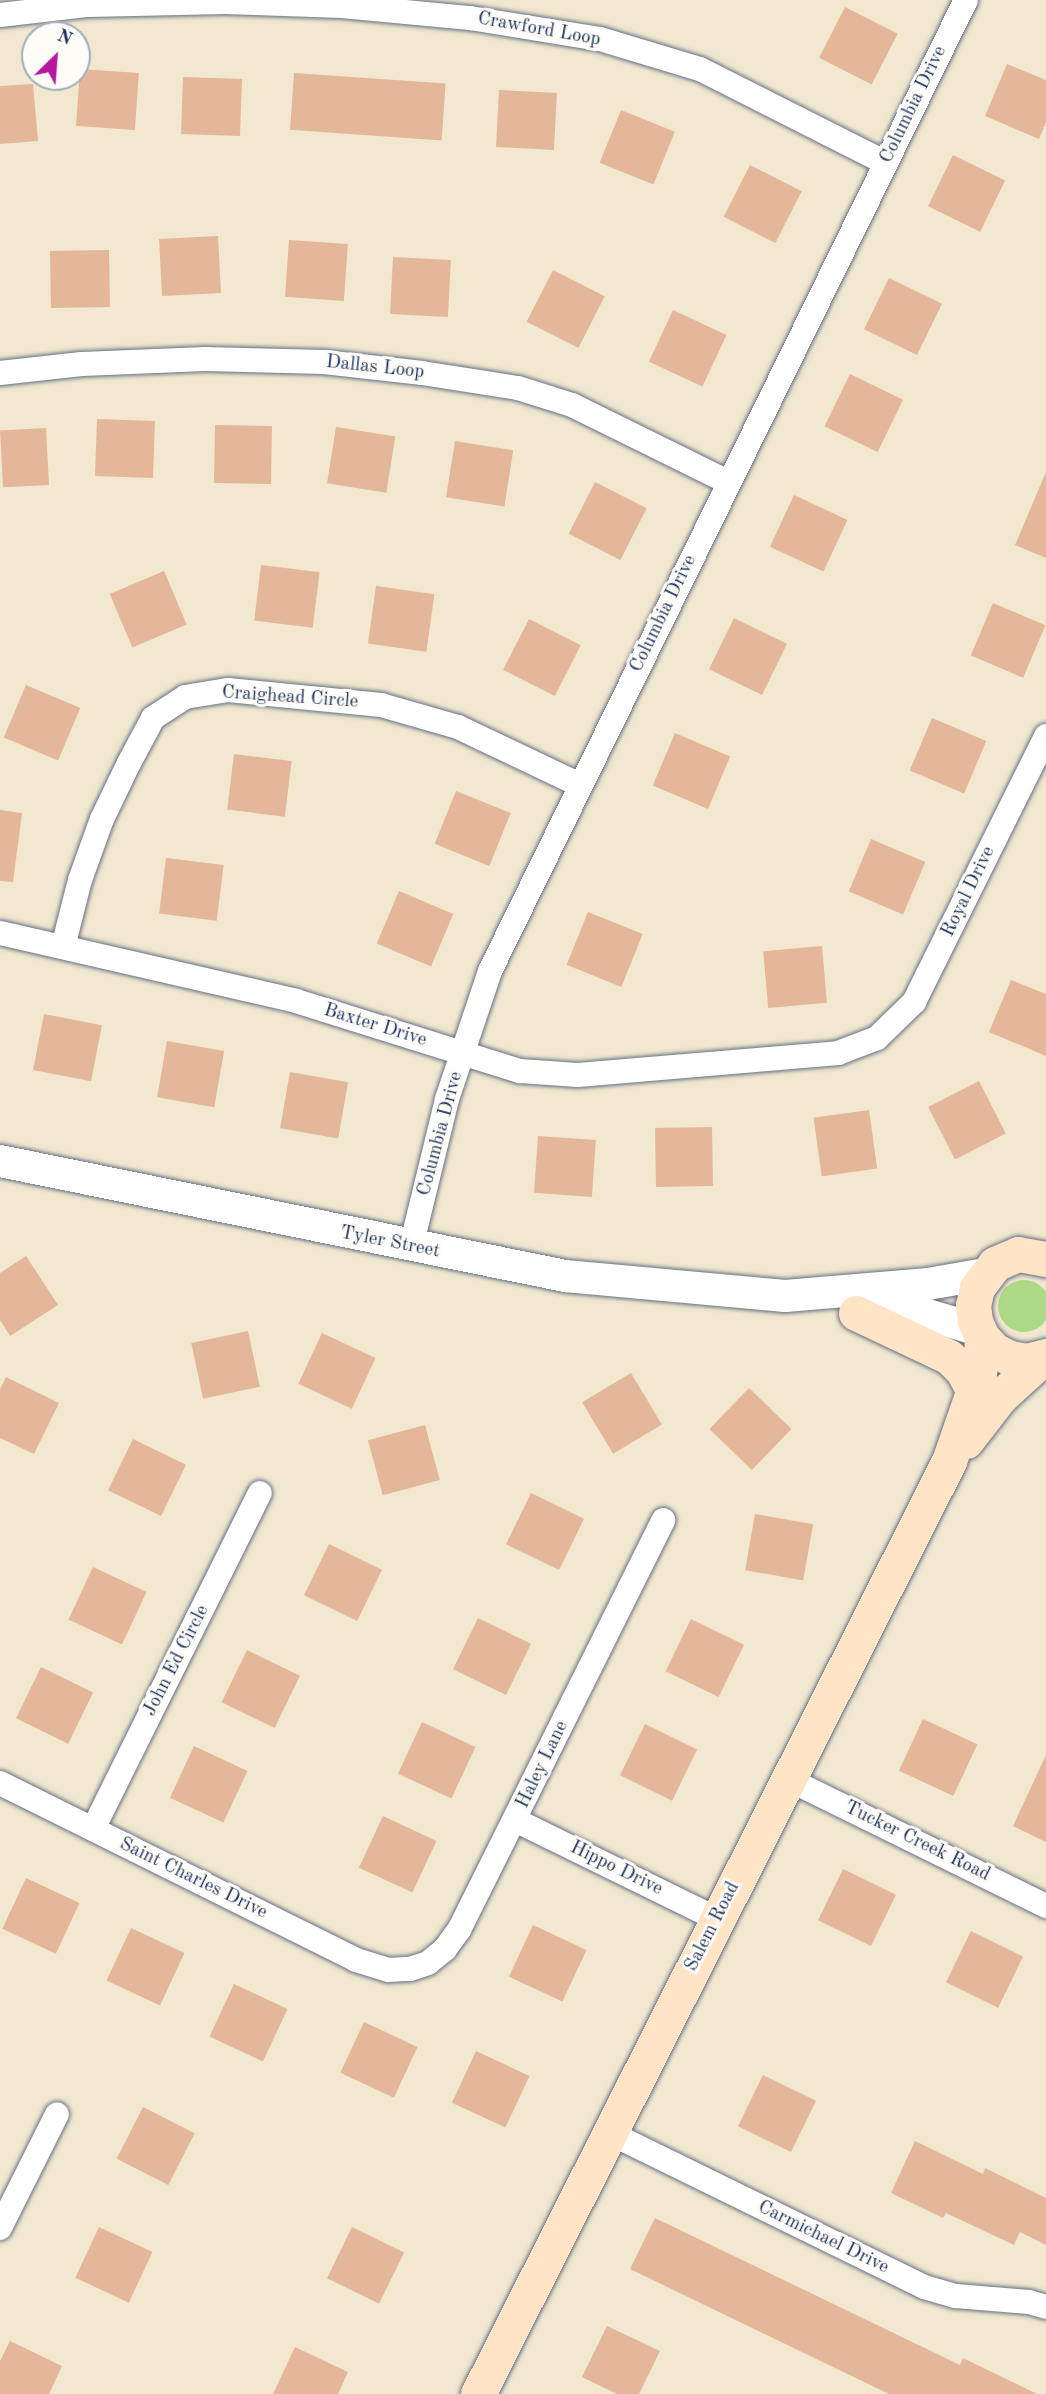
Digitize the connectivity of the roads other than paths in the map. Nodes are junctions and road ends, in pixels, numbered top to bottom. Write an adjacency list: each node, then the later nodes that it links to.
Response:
1 (966, 0): 3 (street, Columbia Drive)
2 (0, 15): 3 (street, Crawford Loop)
3 (886, 163): 5 (street, Columbia Drive)
4 (0, 373): 5 (street, Dallas Loop)
5 (729, 482): 7 (street, Columbia Drive)
6 (1046, 736): 10 (street, Royal Drive)
7 (580, 785): 9 (street, Craighead Circle); 11 (street, Columbia Drive)
8 (0, 933): 9 (street, Baxter Drive)
9 (63, 947): 11 (street, Baxter Drive)
10 (877, 1038): 11 (street, Baxter Drive)
11 (463, 1053): 14 (street, Columbia Drive)
12 (0, 1161): 14 (street, Tyler Street)
13 (1046, 1228): 15 (main road)
14 (411, 1247): 17 (street, Tyler Street)
15 (1032, 1257): 16 (main road)
16 (985, 1274): 17 (street, Tyler Street); 19 (main road, Salem Road)
17 (785, 1296): 18 (street, Tyler Street)
18 (856, 1313): 19 (street, Tyler Street); 21 (main road)
19 (981, 1334): 20 (main road); 21 (main road, Salem Road)
20 (1045, 1357): 22 (main road, Salem Road)
21 (974, 1392): 22 (main road, Salem Road)
22 (949, 1461): 25 (main road, Salem Road)
23 (260, 1493): 28 (street, John Ed Circle)
24 (663, 1520): 27 (street, Haley Lane)
25 (789, 1779): 29 (street, Tucker Creek Road); 30 (main road, Salem Road)
26 (0, 1783): 28 (street, Saint Charles Drive)
27 (515, 1820): 30 (street, Hippo Drive); 31 (street, Haley Lane)
28 (93, 1829): 31 (street, Saint Charles Drive)
29 (1046, 1906)
30 (717, 1919): 33 (main road, Salem Road)
31 (388, 1970)
32 (57, 2114): 34 (street)
33 (610, 2133): 35 (street, Carmichael Drive); 36 (main road, Salem Road)
34 (0, 2228)
35 (1046, 2307)
36 (478, 2394)

